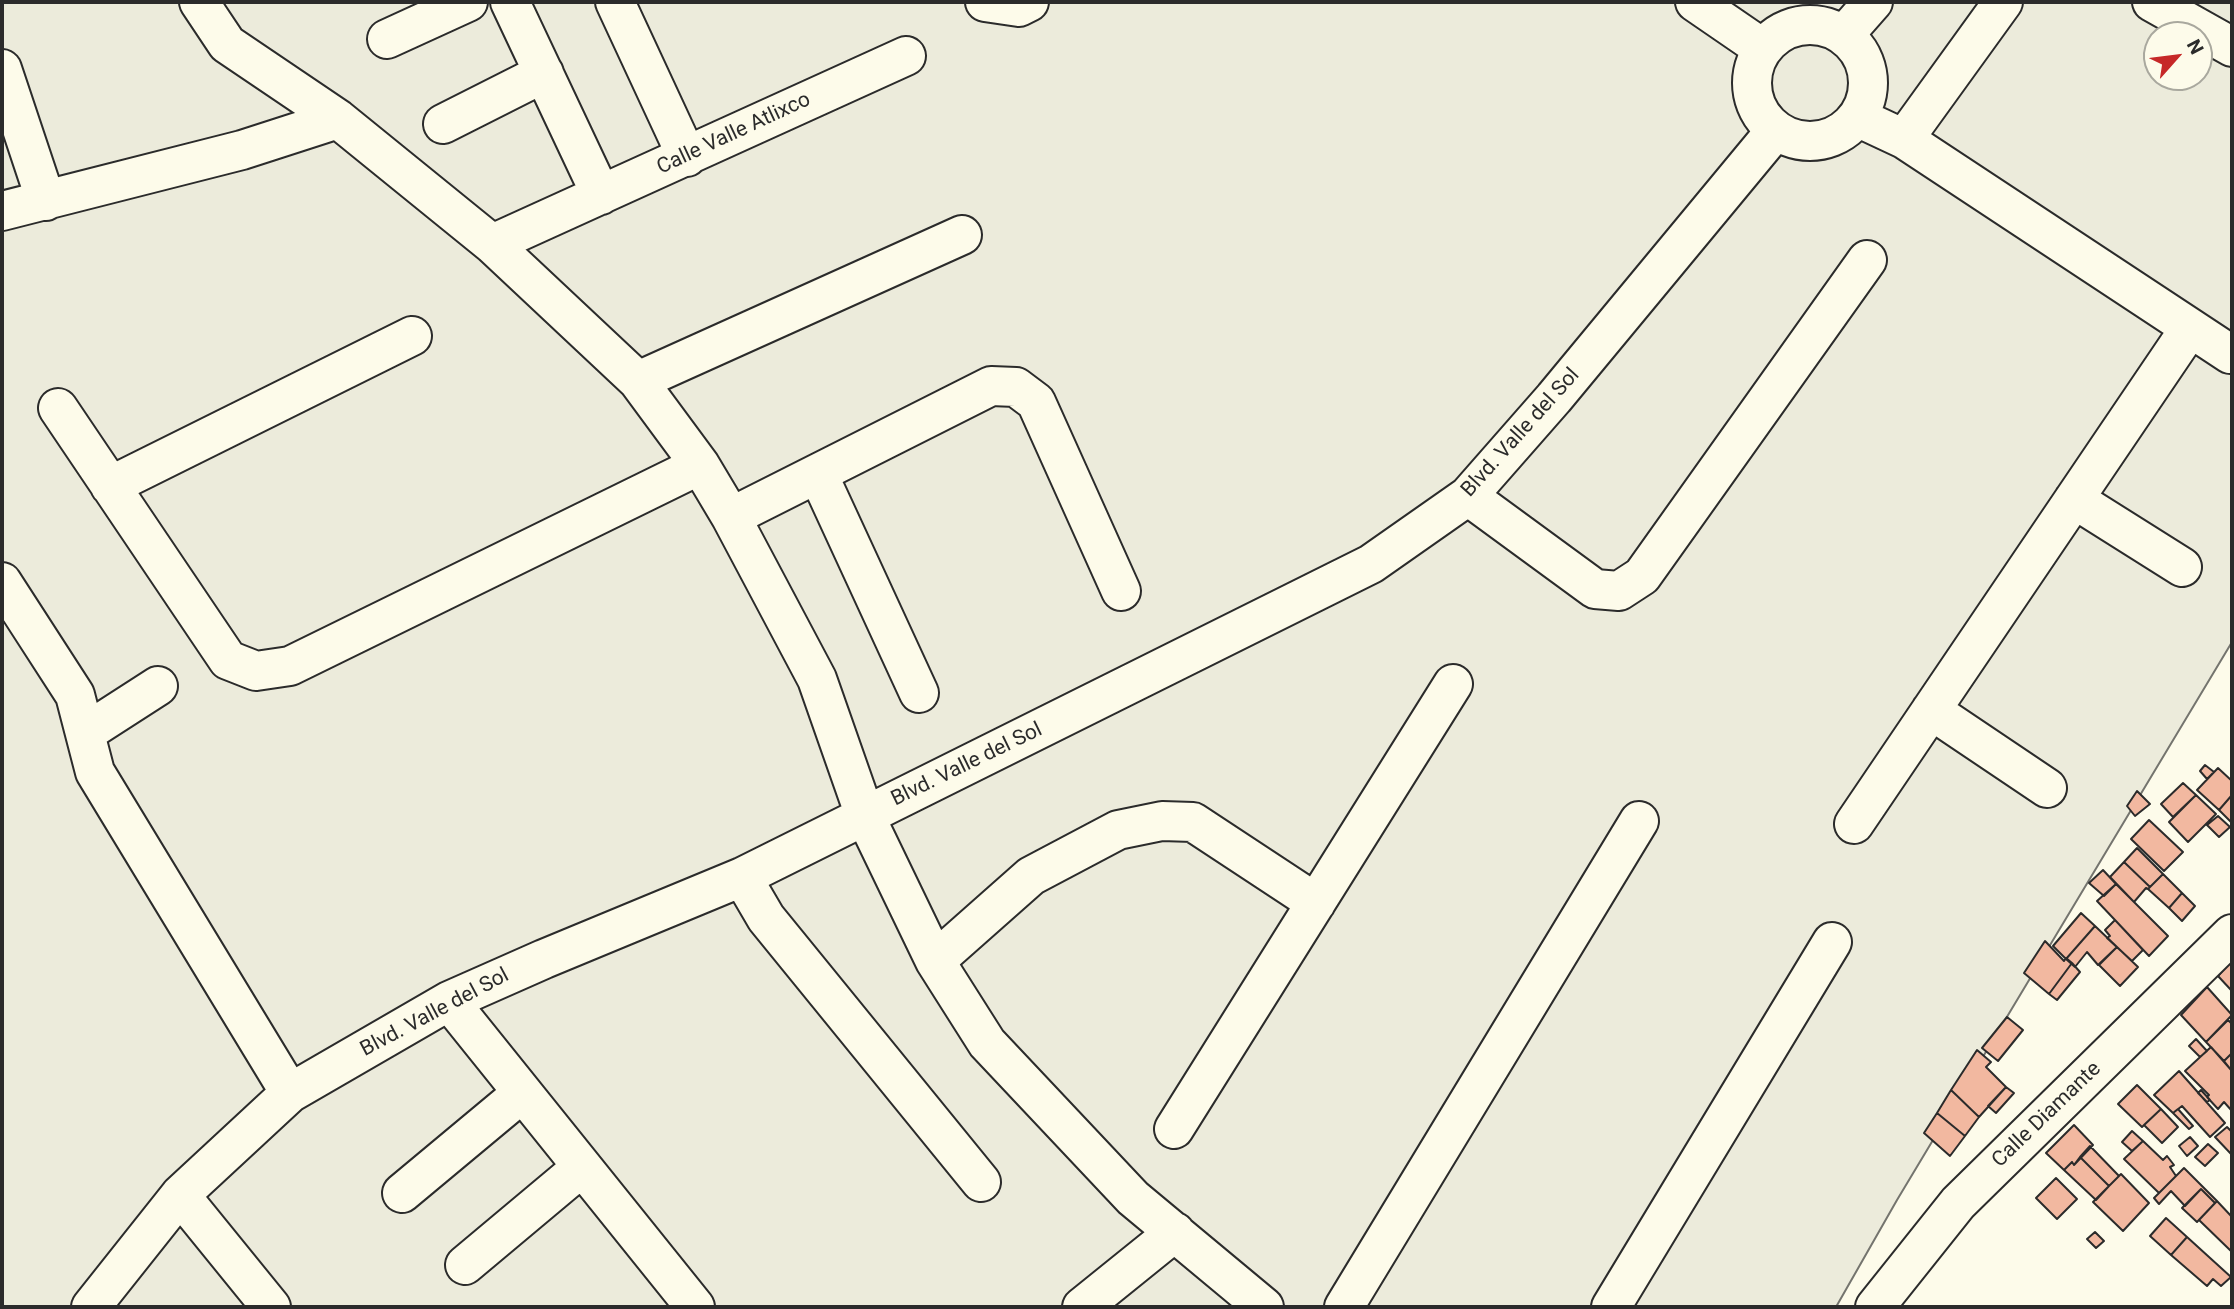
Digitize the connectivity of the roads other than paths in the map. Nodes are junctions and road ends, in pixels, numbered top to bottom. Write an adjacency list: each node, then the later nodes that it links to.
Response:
1 (199, 2): 19 (street)
2 (468, 2): 12 (street)
3 (510, 2): 17 (street)
4 (615, 2): 23 (street)
5 (985, 2): 6 (street)
6 (1029, 2)
7 (1695, 2): 14 (street)
8 (1873, 2): 11 (street)
9 (2003, 2): 22 (street)
10 (2152, 2): 13 (street)
11 (1844, 35): 14 (street); 18 (street)
12 (387, 39)
13 (2232, 47)
14 (1762, 48): 21 (street)
15 (906, 56): 23 (street, Calle Valle Atlixco)
16 (2, 69): 25 (street)
17 (544, 73): 20 (street); 24 (street)
18 (1857, 117): 21 (street); 22 (street)
19 (338, 119): 25 (street); 28 (street)
20 (443, 124)
21 (1776, 130): 38 (street, Blvd. Valle del Sol)
22 (1904, 139): 30 (street)
23 (687, 157): 24 (street, Calle Valle Atlixco)
24 (601, 195): 28 (street, Calle Valle Atlixco)
25 (47, 201): 26 (street)
26 (2, 211)
27 (962, 235): 33 (street)
28 (492, 244): 33 (street)
29 (1867, 260): 38 (street)
30 (2190, 328): 32 (street); 39 (street)
31 (412, 336): 37 (street)
32 (2230, 354)
33 (638, 382): 35 (street)
34 (58, 408): 37 (street)
35 (700, 465): 37 (street); 40 (street)
36 (818, 474): 40 (street); 43 (street); 46 (street)
37 (110, 486)
38 (1468, 496): 50 (street, Blvd. Valle del Sol)
39 (2074, 499): 41 (street); 47 (street)
40 (731, 517): 50 (street)
41 (2182, 567)
42 (2, 582): 48 (street)
43 (1121, 591)
44 (1453, 684): 54 (street)
45 (158, 685): 48 (street)
46 (919, 694)
47 (1931, 710): 49 (street); 52 (street)
48 (85, 733): 59 (street)
49 (2047, 788)
50 (865, 816): 53 (street, Blvd. Valle del Sol); 57 (street)
51 (1639, 821): 73 (street)
52 (1854, 824)
53 (742, 877): 58 (street, Blvd. Valle del Sol); 63 (street)
54 (1316, 903): 57 (street); 61 (street)
55 (2232, 934): 75 (street, Calle Diamante)
56 (1832, 942): 74 (street)
57 (935, 961): 66 (street)
58 (449, 1001): 59 (street, Blvd. Valle del Sol); 60 (street)
59 (290, 1093): 65 (street, Blvd. Valle del Sol)
60 (522, 1093): 62 (street); 64 (street)
61 (1174, 1129)
62 (582, 1167): 67 (street); 70 (street)
63 (982, 1182)
64 (402, 1193)
65 (180, 1195): 68 (street, Blvd. Valle del Sol); 69 (street)
66 (1175, 1232): 71 (street); 72 (street)
67 (465, 1265)
68 (91, 1307)
69 (270, 1307)
70 (695, 1307)
71 (1082, 1307)
72 (1264, 1307)
73 (1344, 1307)
74 (1611, 1307)
75 (1875, 1307)

